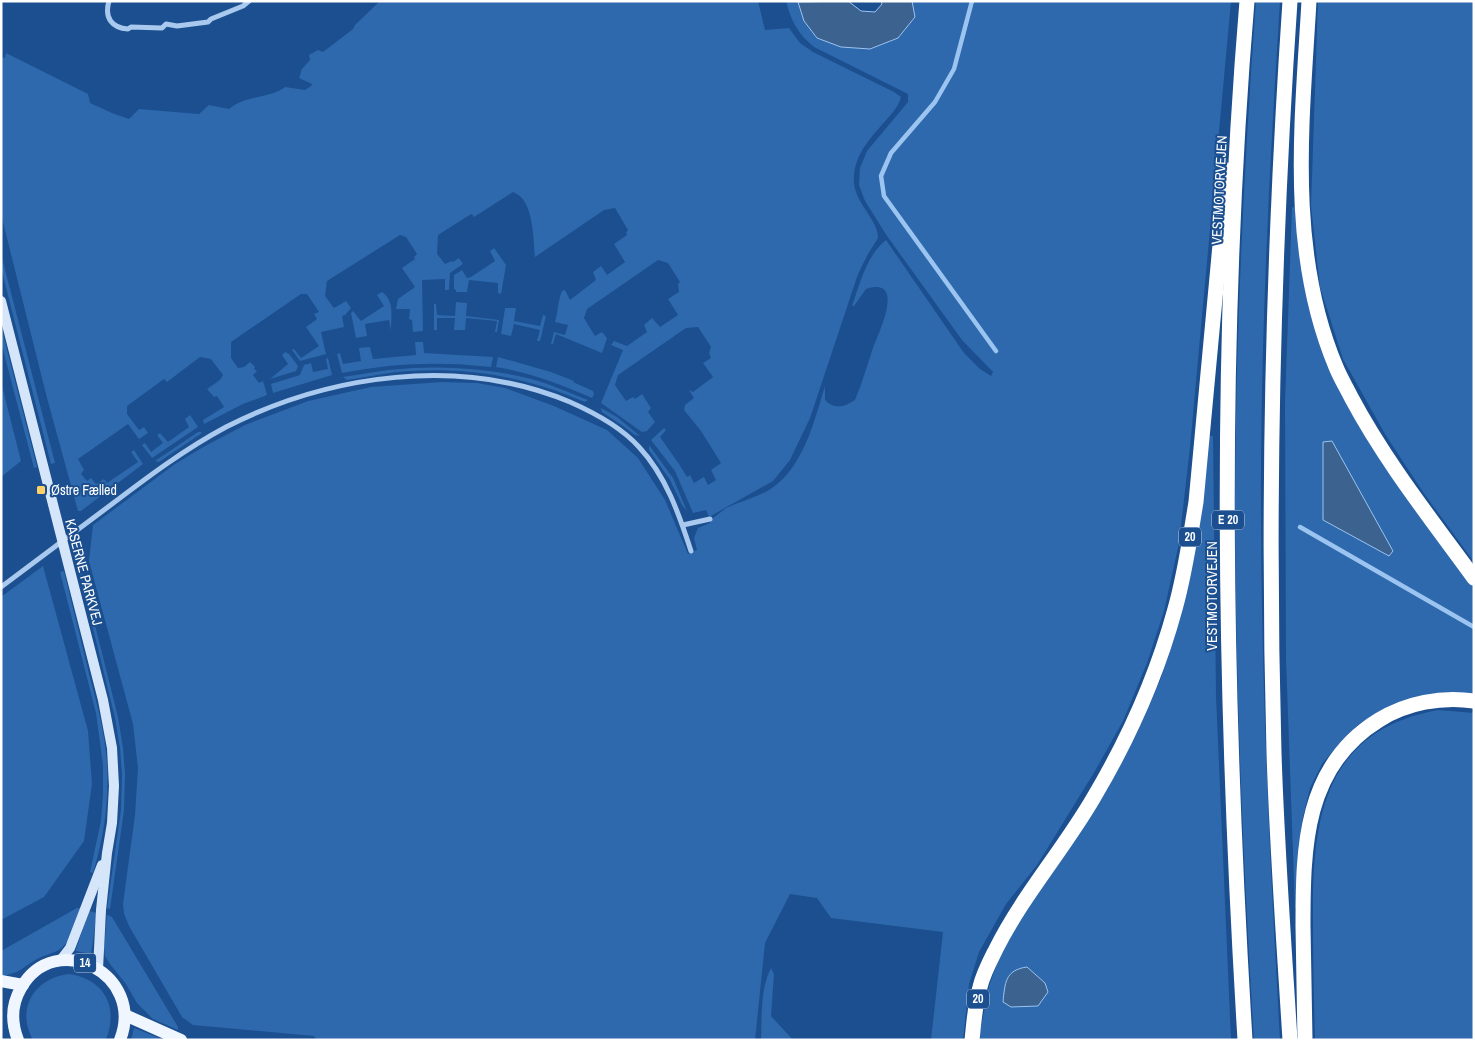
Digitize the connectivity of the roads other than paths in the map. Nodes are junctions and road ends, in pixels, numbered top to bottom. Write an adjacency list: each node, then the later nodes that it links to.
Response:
1 (109, 1): 2 (street)
2 (249, 1)
3 (1247, 1): 6 (highway, VESTMOTORVEJEN / E 20)
4 (1290, 1): 27 (highway)
5 (1309, 1): 12 (highway)
6 (1242, 67): 25 (highway, 20); 26 (highway, VESTMOTORVEJEN / E 20)
7 (1, 301): 10 (street, KASERNE PARKVEJ)
8 (710, 519): 9 (street)
9 (683, 525): 10 (street); 11 (street)
10 (62, 542): 13 (street); 15 (street, KASERNE PARKVEJ)
11 (691, 551)
12 (1474, 578)
13 (1, 587)
14 (1474, 701): 28 (highway)
15 (107, 853): 16 (street, KASERNE PARKVEJ); 17 (street, KASERNE PARKVEJ)
16 (60, 961): 17 (main road, 14); 19 (main road, 14)
17 (98, 969): 21 (main road, 14)
18 (1, 981): 19 (main road)
19 (23, 985): 20 (main road)
20 (7, 1015): 22 (main road)
21 (125, 1015): 23 (main road); 24 (main road)
22 (18, 1040)
23 (120, 1040)
24 (181, 1040)
25 (972, 1040)
26 (1245, 1040)
27 (1290, 1040)
28 (1305, 1040)

